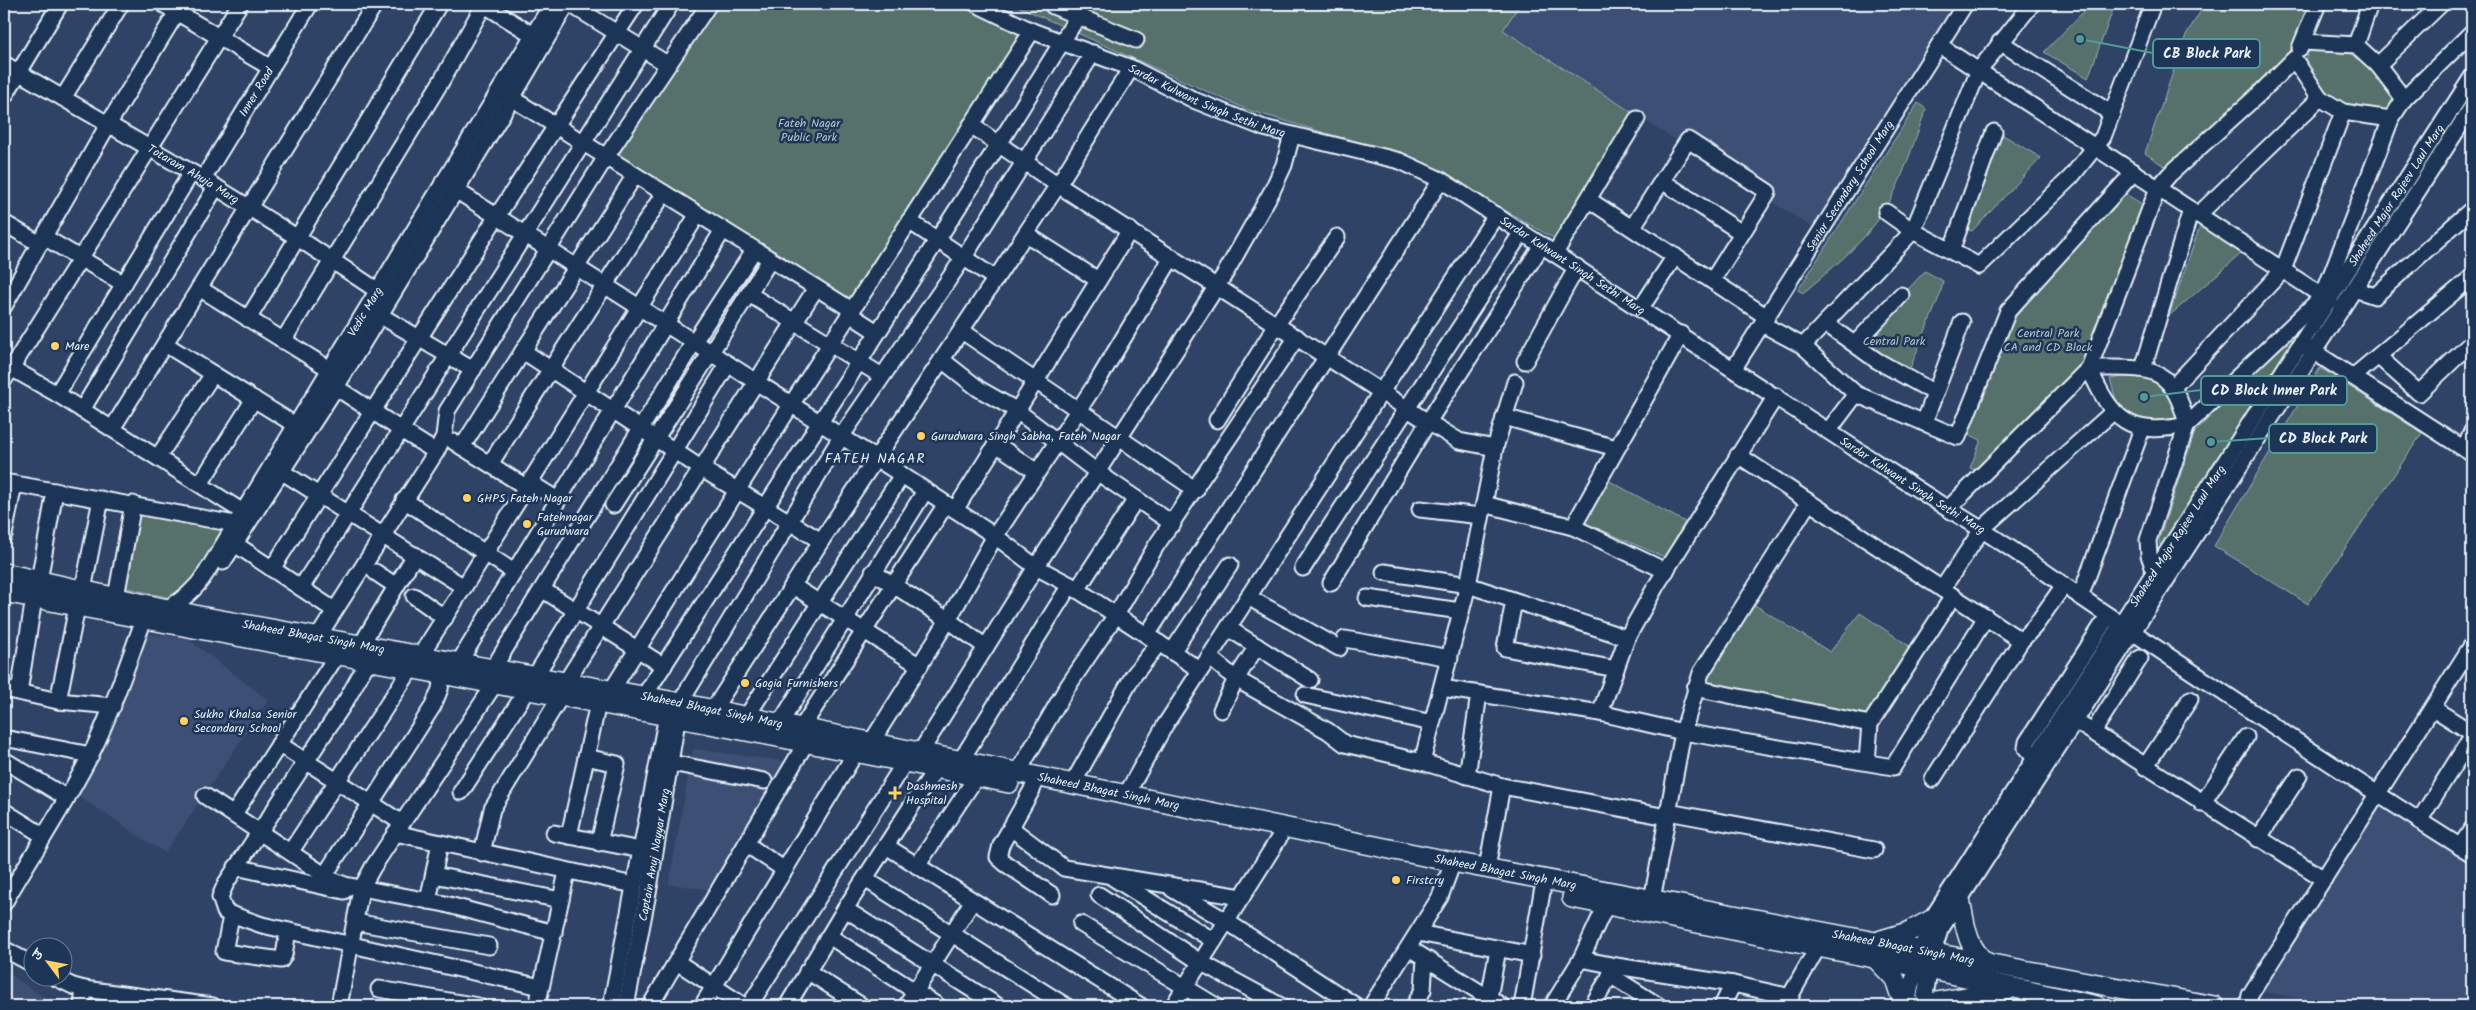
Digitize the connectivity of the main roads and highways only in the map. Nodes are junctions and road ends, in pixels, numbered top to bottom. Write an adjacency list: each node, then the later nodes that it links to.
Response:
1 (4, 573): 2 (main road, Shaheed Bhagat Singh Marg)
2 (37, 590): 3 (main road, Shaheed Bhagat Singh Marg); 4 (main road, Shaheed Bhagat Singh Marg)
3 (4, 592)
4 (80, 599): 5 (main road, Shaheed Bhagat Singh Marg); 5 (main road, Shaheed Bhagat Singh Marg)
5 (365, 653): 6 (main road, Shaheed Bhagat Singh Marg)
6 (416, 663): 7 (main road, Shaheed Bhagat Singh Marg); 7 (main road, Shaheed Bhagat Singh Marg)
7 (493, 678): 8 (main road, Shaheed Bhagat Singh Marg)
8 (605, 697): 9 (main road, Shaheed Bhagat Singh Marg); 9 (main road, Shaheed Bhagat Singh Marg)
9 (674, 709): 10 (main road, Shaheed Bhagat Singh Marg); 10 (main road, Shaheed Bhagat Singh Marg)
10 (804, 734): 11 (main road, Shaheed Bhagat Singh Marg); 11 (main road, Shaheed Bhagat Singh Marg)
11 (1452, 868): 14 (main road, Shaheed Bhagat Singh Marg); 14 (main road, Shaheed Bhagat Singh Marg)
12 (1960, 899): 16 (main road)
13 (1931, 920): 14 (main road)
14 (1876, 950): 15 (main road, Shaheed Bhagat Singh Marg); 18 (main road)
15 (1926, 960): 16 (main road, Shaheed Bhagat Singh Marg); 17 (main road, Shaheed Bhagat Singh Marg)
16 (1987, 963): 20 (main road, Shaheed Bhagat Singh Marg)
17 (2013, 988): 18 (main road); 19 (main road, Shaheed Bhagat Singh Marg)
18 (1915, 1006)
19 (2097, 1006)
20 (2214, 1006)

